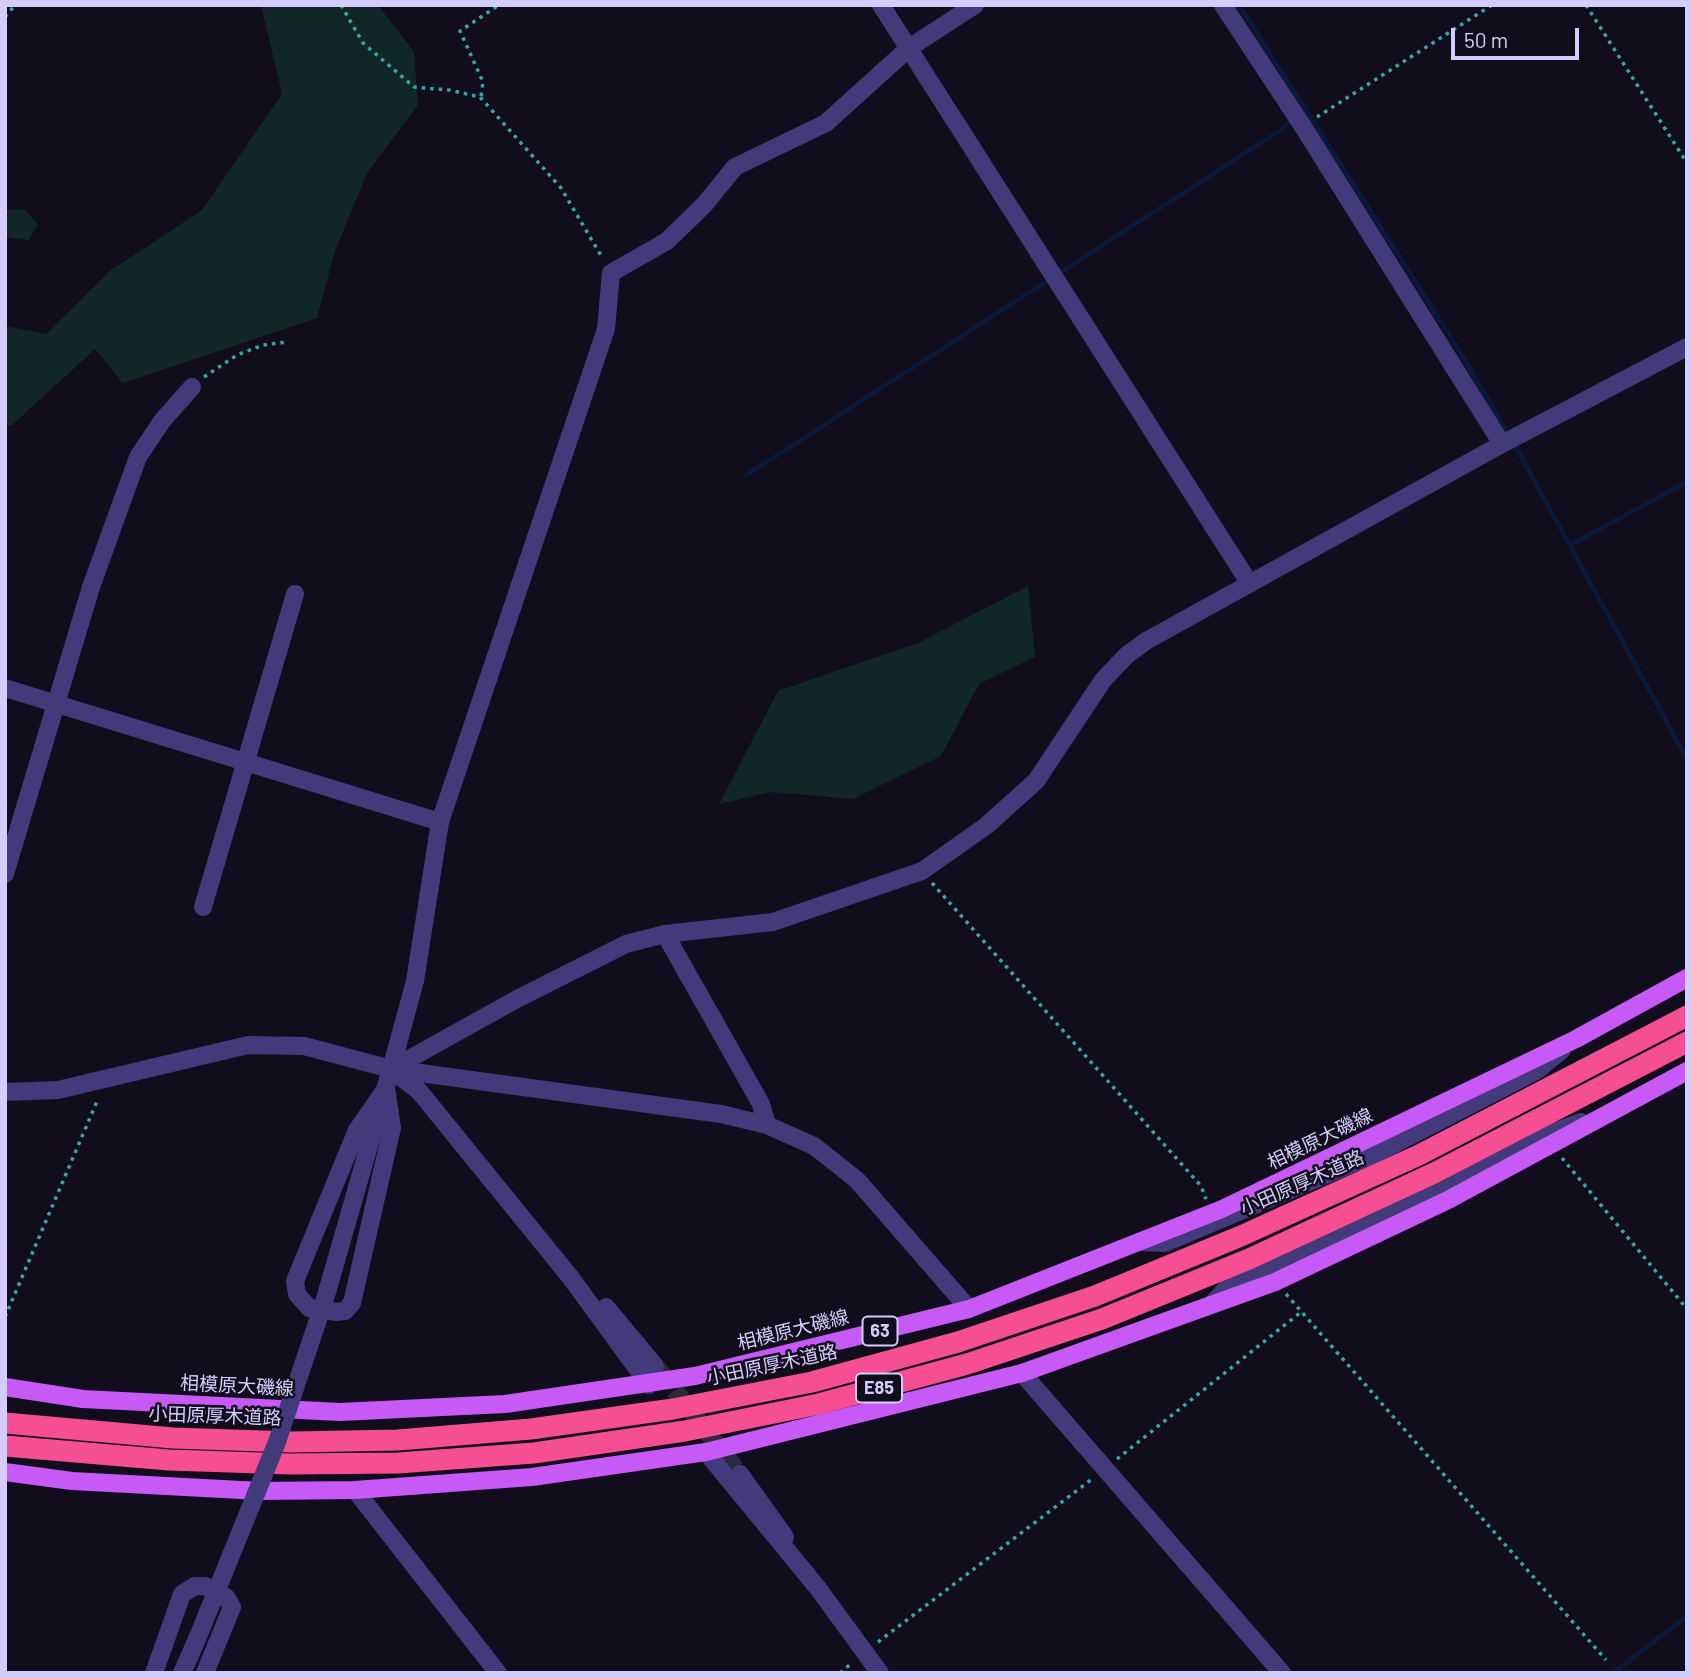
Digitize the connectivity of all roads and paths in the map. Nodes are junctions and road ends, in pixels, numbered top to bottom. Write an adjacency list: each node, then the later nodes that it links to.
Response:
1 (15, 5): 9 (path)
2 (341, 5): 11 (path)
3 (499, 5): 11 (path)
4 (881, 5): 10 (street)
5 (975, 5): 10 (street)
6 (1223, 5): 18 (street)
7 (1492, 5): 12 (path)
8 (1586, 5): 13 (path)
9 (5, 17)
10 (909, 48): 14 (street); 19 (street)
11 (480, 97): 14 (path)
12 (1325, 112)
13 (1687, 163)
14 (611, 272): 24 (street)
15 (287, 342): 17 (path)
16 (1687, 347): 18 (street)
17 (192, 387): 22 (street)
18 (1502, 444): 19 (street)
19 (1250, 584): 25 (street)
20 (295, 594): 23 (street)
21 (5, 688): 22 (street)
22 (56, 704): 23 (street); 26 (street)
23 (248, 763): 24 (street); 27 (street)
24 (440, 822): 33 (street)
25 (922, 870): 28 (street); 41 (path)
26 (5, 874)
27 (203, 907)
28 (664, 934): 33 (street); 39 (street)
29 (1687, 978): 31 (main road, 相模原大磯線 / 63)
30 (1687, 1016): 54 (highway, 小田原厚木道路 / E85)
31 (1576, 1040): 41 (main road, 相模原大磯線 / 63); 42 (street)
32 (1687, 1042): 55 (highway, E85)
33 (391, 1069): 35 (street); 36 (street); 39 (street); 43 (street)
34 (1687, 1071): 38 (main road)
35 (106, 1080): 37 (street); 49 (path)
36 (386, 1088): 36 (street); 68 (street, bridge)
37 (5, 1093)
38 (1617, 1108): 40 (main road); 45 (street)
39 (767, 1125): 46 (street)
40 (1552, 1145): 44 (main road); 47 (path)
41 (1211, 1213): 42 (main road, 相模原大磯線 / 63)
42 (1139, 1242): 46 (main road, 相模原大磯線 / 63)
43 (571, 1278): 50 (street); 52 (street)
44 (1275, 1282): 45 (main road); 48 (path)
45 (1212, 1304): 51 (main road)
46 (970, 1309): 52 (main road, 相模原大磯線 / 63)
47 (1687, 1309)
48 (1301, 1312): 57 (path); 66 (path)
49 (5, 1317)
50 (655, 1366)
51 (1022, 1373): 56 (main road); 73 (street)
52 (649, 1385): 53 (main road, 相模原大磯線 / 63)
53 (5, 1387)
54 (5, 1423)
55 (5, 1446)
56 (706, 1452): 61 (main road); 63 (street)
57 (1113, 1462)
58 (1102, 1471): 65 (path)
59 (5, 1472): 62 (main road)
60 (740, 1474): 63 (street)
61 (355, 1490): 62 (main road); 70 (street)
62 (260, 1491): 64 (street)
63 (817, 1587): 65 (street)
64 (218, 1591): 67 (street); 69 (street)
65 (864, 1653): 71 (path); 72 (street)
66 (1606, 1660)
67 (154, 1673)
68 (182, 1673)
69 (205, 1673)
70 (498, 1673)
71 (840, 1673)
72 (880, 1673)
73 (1282, 1673)

